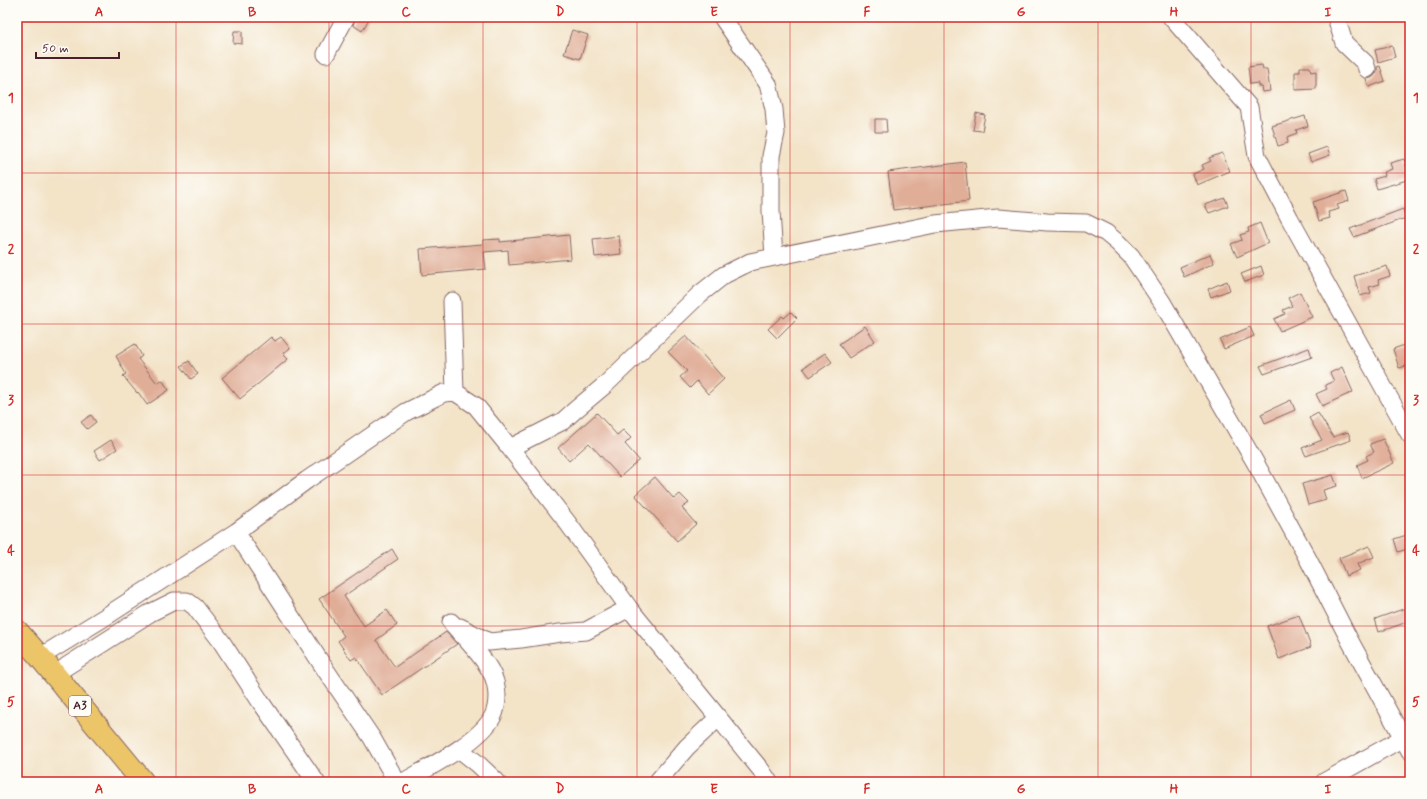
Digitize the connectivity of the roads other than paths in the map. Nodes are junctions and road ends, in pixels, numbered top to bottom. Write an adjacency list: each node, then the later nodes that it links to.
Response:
1 (346, 17): 5 (street)
2 (722, 17): 7 (street)
3 (1171, 17): 10 (street)
4 (1336, 17): 6 (street)
5 (326, 54)
6 (1367, 69)
7 (774, 257): 11 (street); 18 (street)
8 (452, 301): 9 (street)
9 (455, 392): 11 (street); 12 (street)
10 (1410, 435)
11 (510, 448): 13 (street)
12 (236, 532): 15 (street); 22 (street)
13 (629, 608): 17 (street); 19 (street)
14 (17, 631): 15 (highway, A3)
15 (40, 657): 16 (highway, A3)
16 (55, 675): 20 (highway, A3); 21 (street)
17 (718, 718): 25 (street); 26 (street)
18 (1408, 744): 27 (street); 28 (street)
19 (459, 749): 23 (street); 24 (street)
20 (143, 782)
21 (316, 782)
22 (397, 782)
23 (403, 782)
24 (497, 782)
25 (657, 782)
26 (769, 782)
27 (1324, 782)
28 (1347, 782)

